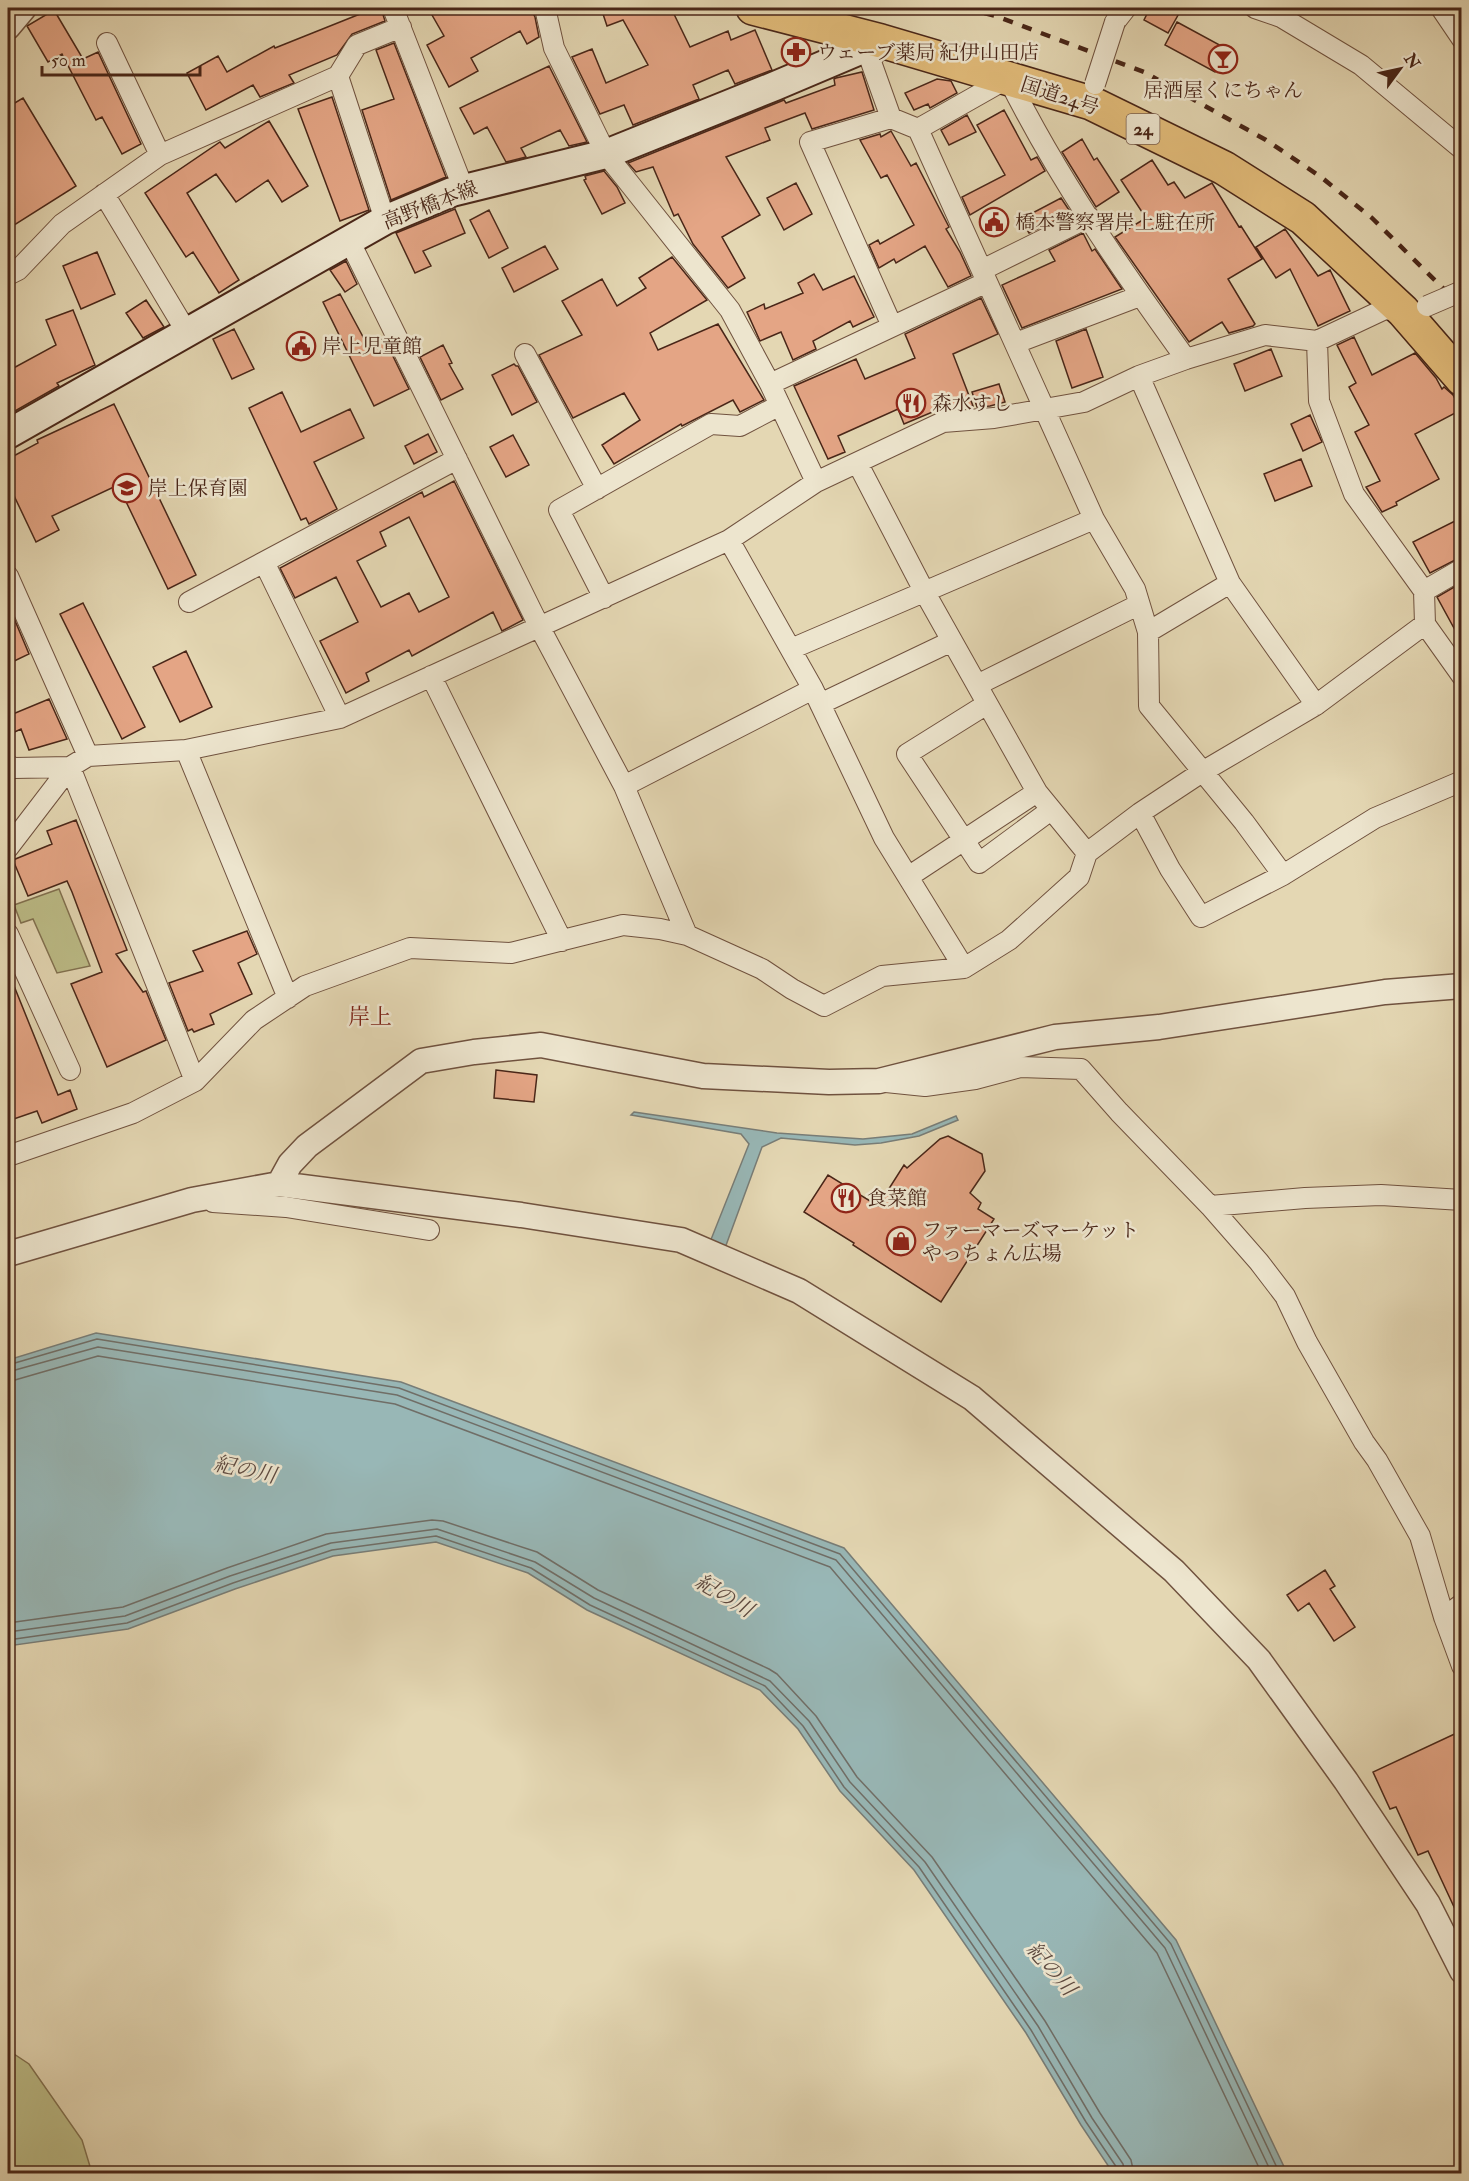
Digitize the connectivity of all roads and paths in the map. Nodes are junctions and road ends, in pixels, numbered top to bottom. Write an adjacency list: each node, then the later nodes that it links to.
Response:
1 (24, 8): 8 (street)
2 (393, 8): 9 (street)
3 (545, 8): 19 (street)
4 (753, 8): 11 (highway, 国道24号 / 24)
5 (1255, 8): 18 (street)
6 (1441, 8): 10 (street)
7 (1120, 15): 15 (street, bridge)
8 (8, 27)
9 (400, 27): 13 (street); 21 (street)
10 (1461, 39)
11 (881, 41): 14 (highway, 国道24号 / 24); 16 (street); 19 (main road, 高野橋本線)
12 (107, 43): 20 (street)
13 (338, 76): 20 (street); 24 (street)
14 (1008, 78): 15 (highway, 国道24号 / 24); 17 (street); 23 (street)
15 (1093, 94): 30 (highway, 国道24号 / 24)
16 (891, 118): 17 (street); 31 (street)
17 (918, 129): 27 (street)
18 (1461, 149)
19 (606, 154): 21 (main road, 高野橋本線); 39 (street)
20 (160, 155): 22 (street)
21 (464, 189): 24 (main road, 高野橋本線)
22 (104, 194): 26 (street); 32 (street)
23 (1089, 217): 27 (street); 29 (street)
24 (386, 220): 25 (main road, 高野橋本線)
25 (349, 240): 32 (main road, 高野橋本線); 43 (street)
26 (8, 275)
27 (985, 276): 31 (street); 34 (street)
28 (1461, 291): 30 (street, bridge)
29 (1140, 296): 34 (street); 36 (street)
30 (1415, 309): 33 (street); 38 (highway, 国道24号 / 24)
31 (892, 327): 39 (street)
32 (186, 331): 42 (main road, 高野橋本線)
33 (1317, 341): 36 (street); 54 (street)
34 (1016, 344): 41 (street)
35 (525, 354): 46 (street)
36 (1186, 359): 37 (street)
37 (1139, 376): 41 (street); 52 (street)
38 (1461, 379)
39 (770, 384): 40 (street)
40 (780, 405): 45 (street); 46 (street)
41 (1045, 409): 44 (street); 47 (street)
42 (8, 434)
43 (457, 459): 49 (street); 59 (street)
44 (858, 464): 45 (street); 53 (street)
45 (816, 482): 48 (street)
46 (597, 489): 55 (street)
47 (1094, 519): 53 (street); 57 (street)
48 (729, 540): 55 (street); 62 (street)
49 (264, 562): 56 (street); 69 (street)
50 (1461, 569): 54 (street)
51 (8, 576): 71 (street)
52 (1230, 583): 60 (street); 68 (street)
53 (924, 591): 61 (street); 62 (street)
54 (1424, 591): 58 (street)
55 (604, 598): 59 (street)
56 (189, 602)
57 (1138, 605): 60 (street); 65 (street)
58 (1425, 624): 64 (street); 68 (street)
59 (540, 628): 63 (street); 76 (street)
60 (1148, 632): 74 (street)
61 (952, 641): 65 (street); 66 (street)
62 (791, 649): 66 (street)
63 (431, 676): 69 (street); 87 (street)
64 (1461, 676)
65 (977, 685): 67 (street)
66 (816, 697): 76 (street); 84 (street)
67 (987, 704): 77 (street); 80 (street)
68 (1316, 705): 74 (street)
69 (340, 718): 70 (street)
70 (186, 750): 71 (street); 90 (street)
71 (88, 756): 73 (street)
72 (8, 765): 73 (street)
73 (70, 767): 81 (street); 92 (street)
74 (1202, 772): 79 (street); 83 (street)
75 (1461, 781): 83 (street)
76 (624, 786): 86 (street)
77 (1037, 792): 78 (street); 80 (street)
78 (1051, 810): 80 (street); 82 (street)
79 (1140, 813): 82 (street); 83 (street)
80 (963, 840): 84 (street)
81 (8, 848)
82 (1087, 853): 88 (street)
83 (1283, 875)
84 (908, 877): 88 (street)
85 (8, 934): 91 (street)
86 (687, 935): 87 (street); 88 (street)
87 (562, 940): 90 (street)
88 (964, 968)
89 (1461, 986): 93 (street)
90 (288, 998): 92 (street)
91 (70, 1070)
92 (195, 1081): 94 (street)
93 (879, 1081): 95 (street); 98 (street)
94 (8, 1156)
95 (279, 1184): 96 (street); 104 (street)
96 (192, 1200): 99 (street); 100 (street)
97 (1461, 1200): 98 (street)
98 (1210, 1206): 102 (street)
99 (429, 1230)
100 (8, 1254)
101 (1461, 1604): 102 (street)
102 (1444, 1617): 103 (street)
103 (1461, 1666)
104 (1461, 1971)

